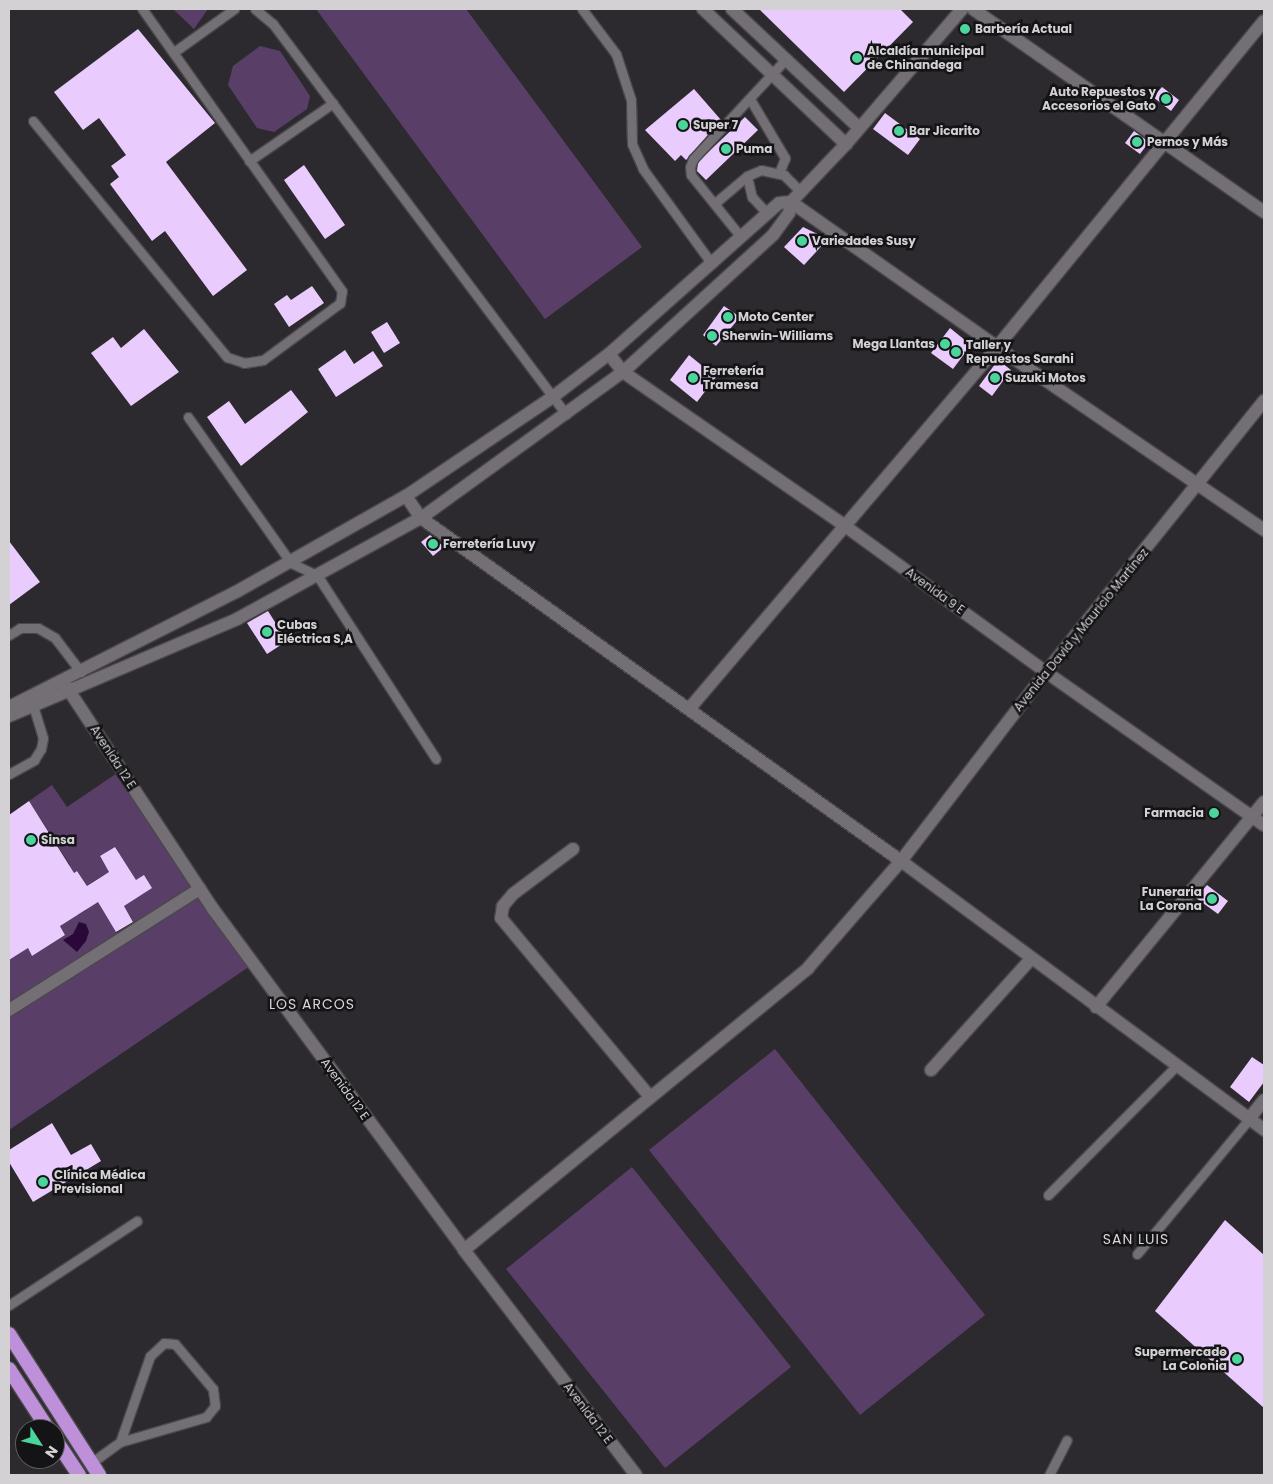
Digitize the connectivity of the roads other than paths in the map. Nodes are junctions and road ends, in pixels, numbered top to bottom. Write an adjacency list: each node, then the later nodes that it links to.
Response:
1 (142, 9): 10 (lane)
2 (234, 9): 10 (lane)
3 (254, 9): 14 (lane)
4 (582, 9): 28 (lane)
5 (703, 9): 12 (street)
6 (732, 9): 11 (street)
7 (962, 9): 16 (street)
8 (973, 9): 17 (street)
9 (1264, 21): 17 (street)
10 (174, 52): 19 (lane)
11 (786, 59): 12 (lane); 16 (street)
12 (772, 75): 13 (lane); 18 (street)
13 (750, 99): 20 (lane); 24 (lane)
14 (333, 103): 19 (lane); 32 (lane)
15 (33, 121): 19 (lane)
16 (860, 128): 18 (street)
17 (1166, 143): 26 (street); 29 (street)
18 (846, 144): 22 (street)
19 (249, 161)
20 (779, 173): 21 (lane); 22 (lane)
21 (747, 176): 24 (lane); 25 (lane)
22 (801, 192): 23 (street)
23 (792, 202): 25 (street); 29 (street); 31 (street)
24 (715, 203): 27 (lane)
25 (766, 212): 27 (street)
26 (1264, 212)
27 (741, 237): 28 (street)
28 (712, 264): 30 (street)
29 (997, 347): 36 (street); 39 (street)
30 (609, 354): 31 (street, Avenida 9 E); 32 (street)
31 (623, 372): 34 (street); 39 (street, Avenida 9 E)
32 (554, 396): 34 (lane); 37 (street)
33 (1264, 402): 36 (street, Avenida David y Mauricio Martínez)
34 (566, 414): 38 (street)
35 (188, 416): 41 (lane)
36 (1197, 486): 40 (street); 45 (street, Avenida David y Mauricio Martínez)
37 (406, 496): 38 (street); 41 (street)
38 (421, 518): 42 (street); 49 (street)
39 (845, 526): 45 (street, Avenida 9 E); 49 (street)
40 (1264, 530)
41 (291, 563): 42 (lane); 44 (street)
42 (317, 575): 46 (street); 51 (lane)
43 (9, 635): 44 (lane)
44 (81, 672): 46 (street)
45 (1046, 672): 54 (street, Avenida 9 E); 57 (street, Avenida David y Mauricio Martínez)
46 (66, 686): 47 (street); 58 (street, Avenida 12 E)
47 (32, 701): 48 (street); 50 (street); 52 (lane)
48 (9, 707)
49 (689, 708): 57 (street)
50 (9, 716)
51 (436, 759)
52 (9, 774)
53 (1264, 802): 54 (street)
54 (1252, 817): 55 (street, Avenida 9 E); 60 (street)
55 (1264, 825)
56 (573, 849): 64 (street)
57 (900, 861): 59 (street); 64 (street, Avenida David y Mauricio Martínez)
58 (200, 889): 61 (street); 70 (street, Avenida 12 E)
59 (1031, 959): 60 (street); 63 (street)
60 (1096, 1007): 62 (street)
61 (9, 1010)
62 (1176, 1066): 66 (street); 68 (lane)
63 (931, 1070)
64 (650, 1097): 70 (street, Avenida David y Mauricio Martínez)
65 (1264, 1100): 66 (street)
66 (1249, 1119): 67 (street); 71 (lane)
67 (1264, 1130)
68 (1048, 1195)
69 (137, 1221): 72 (lane)
70 (464, 1250): 80 (street, Avenida 12 E)
71 (1137, 1254)
72 (9, 1305)
73 (9, 1334): 79 (highway)
74 (9, 1369): 75 (highway)
75 (42, 1419)
76 (1067, 1440): 83 (lane)
77 (120, 1442): 77 (lane); 79 (lane)
78 (65, 1455): 81 (highway)
79 (91, 1463): 82 (highway)
80 (630, 1473)
81 (78, 1475)
82 (99, 1475)
83 (1049, 1475)

